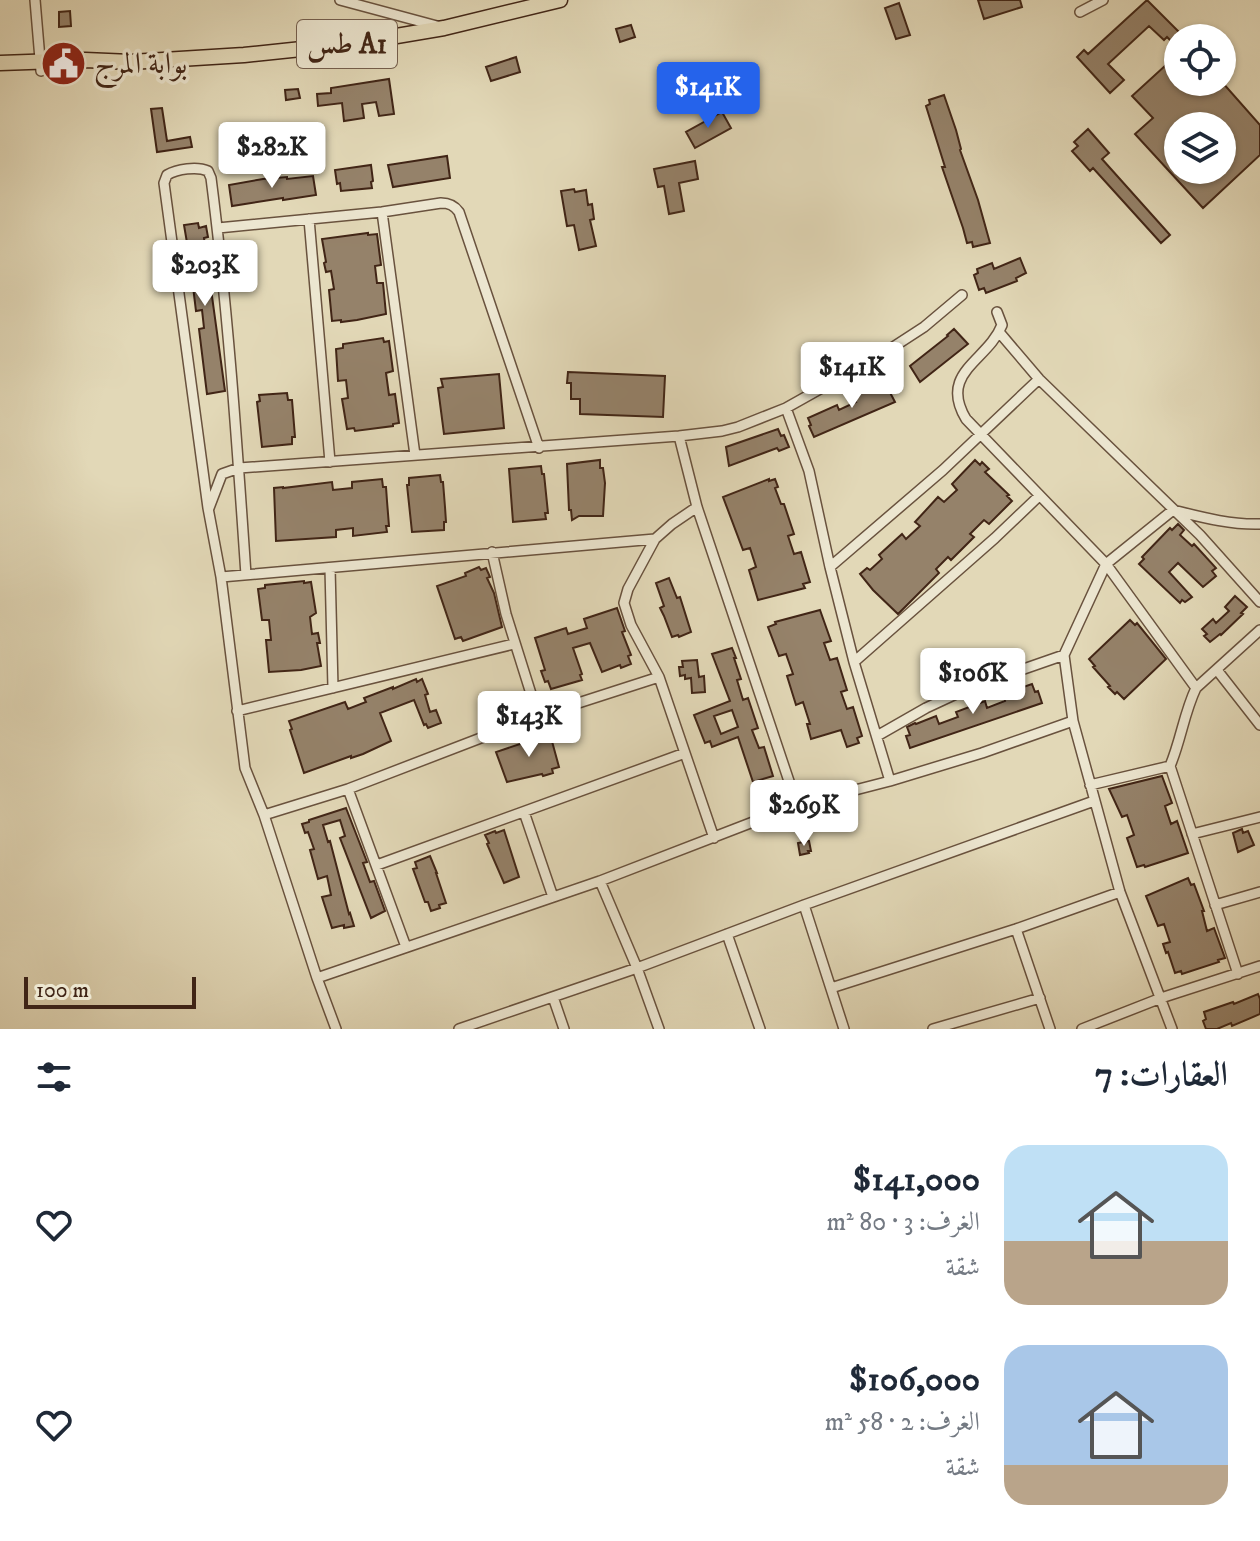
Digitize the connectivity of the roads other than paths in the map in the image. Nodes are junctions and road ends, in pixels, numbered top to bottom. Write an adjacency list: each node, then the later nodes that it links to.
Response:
1 (35, 0): 8 (street)
2 (340, 0): 6 (street)
3 (560, 0): 6 (highway, طس A1)
4 (1103, 0): 5 (street)
5 (1080, 12)
6 (444, 28): 8 (highway, طس A1)
7 (0, 63): 8 (highway)
8 (40, 66): 9 (highway)
9 (0, 73)
10 (382, 212): 11 (street); 20 (street); 21 (street)
11 (309, 219): 12 (street); 22 (street)
12 (218, 228): 23 (street); 26 (street)
13 (962, 295): 17 (street)
14 (997, 312): 15 (street)
15 (999, 332): 16 (street); 18 (street)
16 (1039, 379): 18 (street); 27 (street)
17 (786, 408): 19 (street); 32 (street)
18 (979, 434): 24 (street); 32 (street)
19 (679, 436): 20 (street); 25 (street)
20 (539, 448): 21 (street)
21 (415, 455): 22 (street)
22 (330, 462): 23 (street)
23 (239, 468): 26 (street); 34 (street)
24 (1039, 496): 31 (street); 40 (street)
25 (697, 507): 29 (street); 56 (street)
26 (208, 508): 35 (street)
27 (1173, 510): 28 (street); 31 (street); 36 (street)
28 (1260, 524)
29 (655, 539): 30 (street); 42 (street)
30 (492, 552): 33 (street); 38 (street)
31 (1106, 564): 39 (street); 44 (street)
32 (830, 567): 40 (street)
33 (330, 568): 34 (street); 43 (street)
34 (246, 575): 35 (street)
35 (221, 577): 45 (street)
36 (1260, 602)
37 (1260, 630): 41 (street)
38 (514, 644): 43 (street); 46 (street)
39 (1064, 655): 47 (street); 49 (street)
40 (854, 662): 49 (street)
41 (1217, 670): 44 (street); 48 (street)
42 (659, 677): 46 (street); 50 (street)
43 (333, 688): 45 (street)
44 (1196, 688): 51 (street)
45 (237, 711): 58 (street)
46 (538, 716): 54 (street)
47 (1073, 721): 52 (street); 53 (street)
48 (1260, 725)
49 (877, 736): 52 (street)
50 (685, 753): 57 (street); 61 (street)
51 (1170, 766): 53 (street); 60 (street)
52 (890, 781): 56 (street)
53 (1090, 785): 55 (street)
54 (348, 789): 58 (street); 62 (street)
55 (1094, 801): 64 (street); 67 (street)
56 (797, 805): 61 (street)
57 (524, 812): 62 (street); 66 (street)
58 (264, 815): 75 (street)
59 (1260, 817): 60 (street)
60 (1192, 834): 68 (street)
61 (714, 838): 63 (street)
62 (377, 865): 71 (street)
63 (600, 881): 66 (street); 73 (street)
64 (1120, 892): 69 (street); 79 (street)
65 (1260, 892): 68 (street)
66 (553, 897): 71 (street)
67 (804, 905): 70 (street); 76 (street)
68 (1215, 905): 74 (street)
69 (1016, 929): 76 (street); 78 (street)
70 (727, 934): 73 (street); 84 (street)
71 (406, 947): 75 (street)
72 (1260, 966): 74 (street)
73 (637, 968): 77 (street); 83 (street)
74 (1238, 974): 79 (street)
75 (317, 978): 80 (street)
76 (831, 988): 85 (street)
77 (553, 997): 81 (street); 82 (street)
78 (1040, 998): 86 (street); 87 (street)
79 (1161, 998): 88 (street); 89 (street)
80 (336, 1029)
81 (459, 1029)
82 (564, 1029)
83 (659, 1029)
84 (760, 1029)
85 (844, 1029)
86 (933, 1029)
87 (1050, 1029)
88 (1082, 1029)
89 (1172, 1029)

